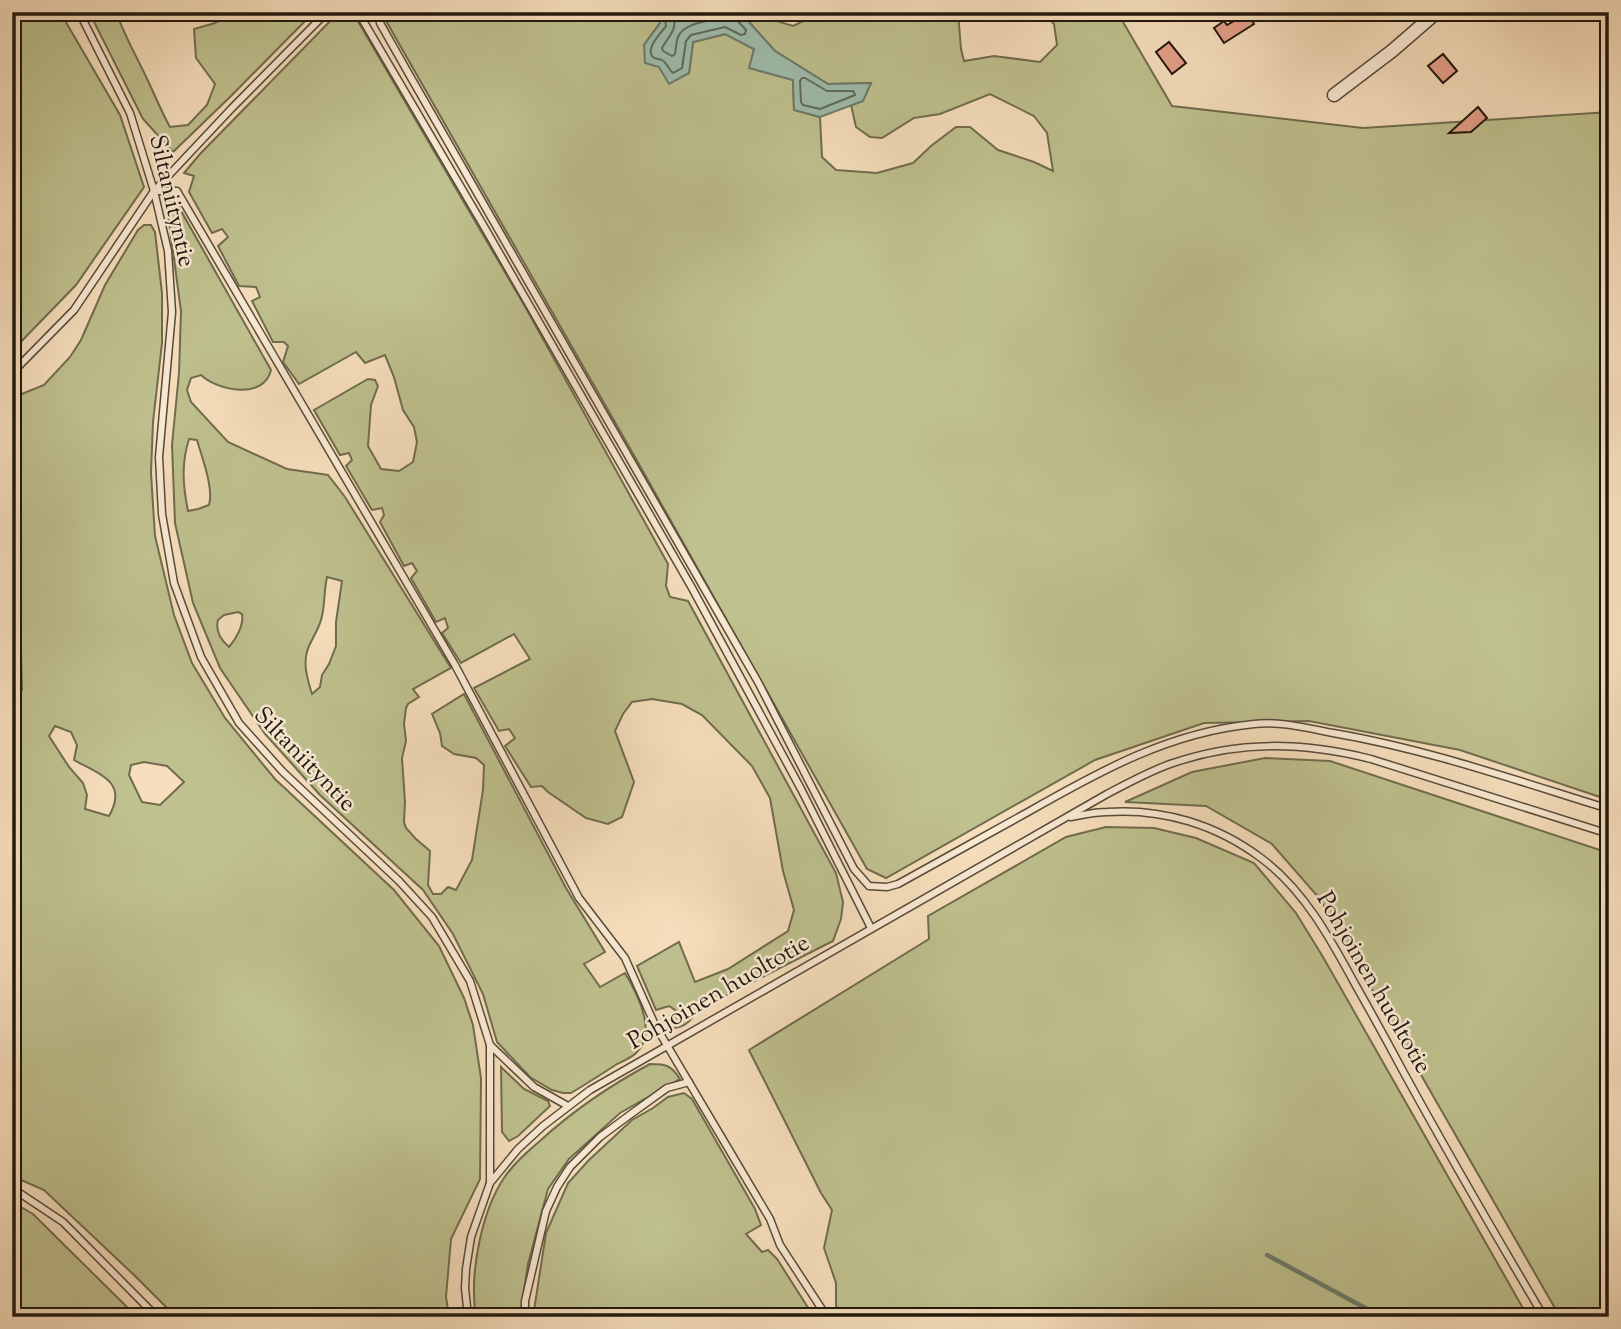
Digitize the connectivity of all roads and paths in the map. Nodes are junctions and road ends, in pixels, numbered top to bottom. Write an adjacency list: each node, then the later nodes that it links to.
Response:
1 (79, 12): 7 (lane, Siltaniityntie)
2 (327, 12): 7 (lane)
3 (358, 12): 12 (lane)
4 (378, 12): 9 (lane)
5 (1437, 12): 6 (street)
6 (1334, 95)
7 (154, 191): 8 (lane); 13 (lane, Siltaniityntie); 14 (lane)
8 (12, 373)
9 (1609, 809)
10 (1065, 817): 11 (lane, Pohjoinen huoltotie); 12 (lane, Pohjoinen huoltotie); 23 (lane, Pohjoinen huoltotie)
11 (1609, 834)
12 (871, 928): 14 (lane, Pohjoinen huoltotie)
13 (490, 1045): 16 (lane); 17 (lane, Siltaniityntie)
14 (667, 1045): 15 (lane); 16 (lane, Pohjoinen huoltotie)
15 (689, 1082): 21 (lane); 22 (lane)
16 (568, 1106): 17 (lane, Pohjoinen huoltotie)
17 (490, 1183): 20 (lane, Pohjoinen huoltotie)
18 (12, 1188): 19 (lane)
19 (158, 1317)
20 (468, 1317)
21 (525, 1317)
22 (827, 1317)
23 (1544, 1317)

